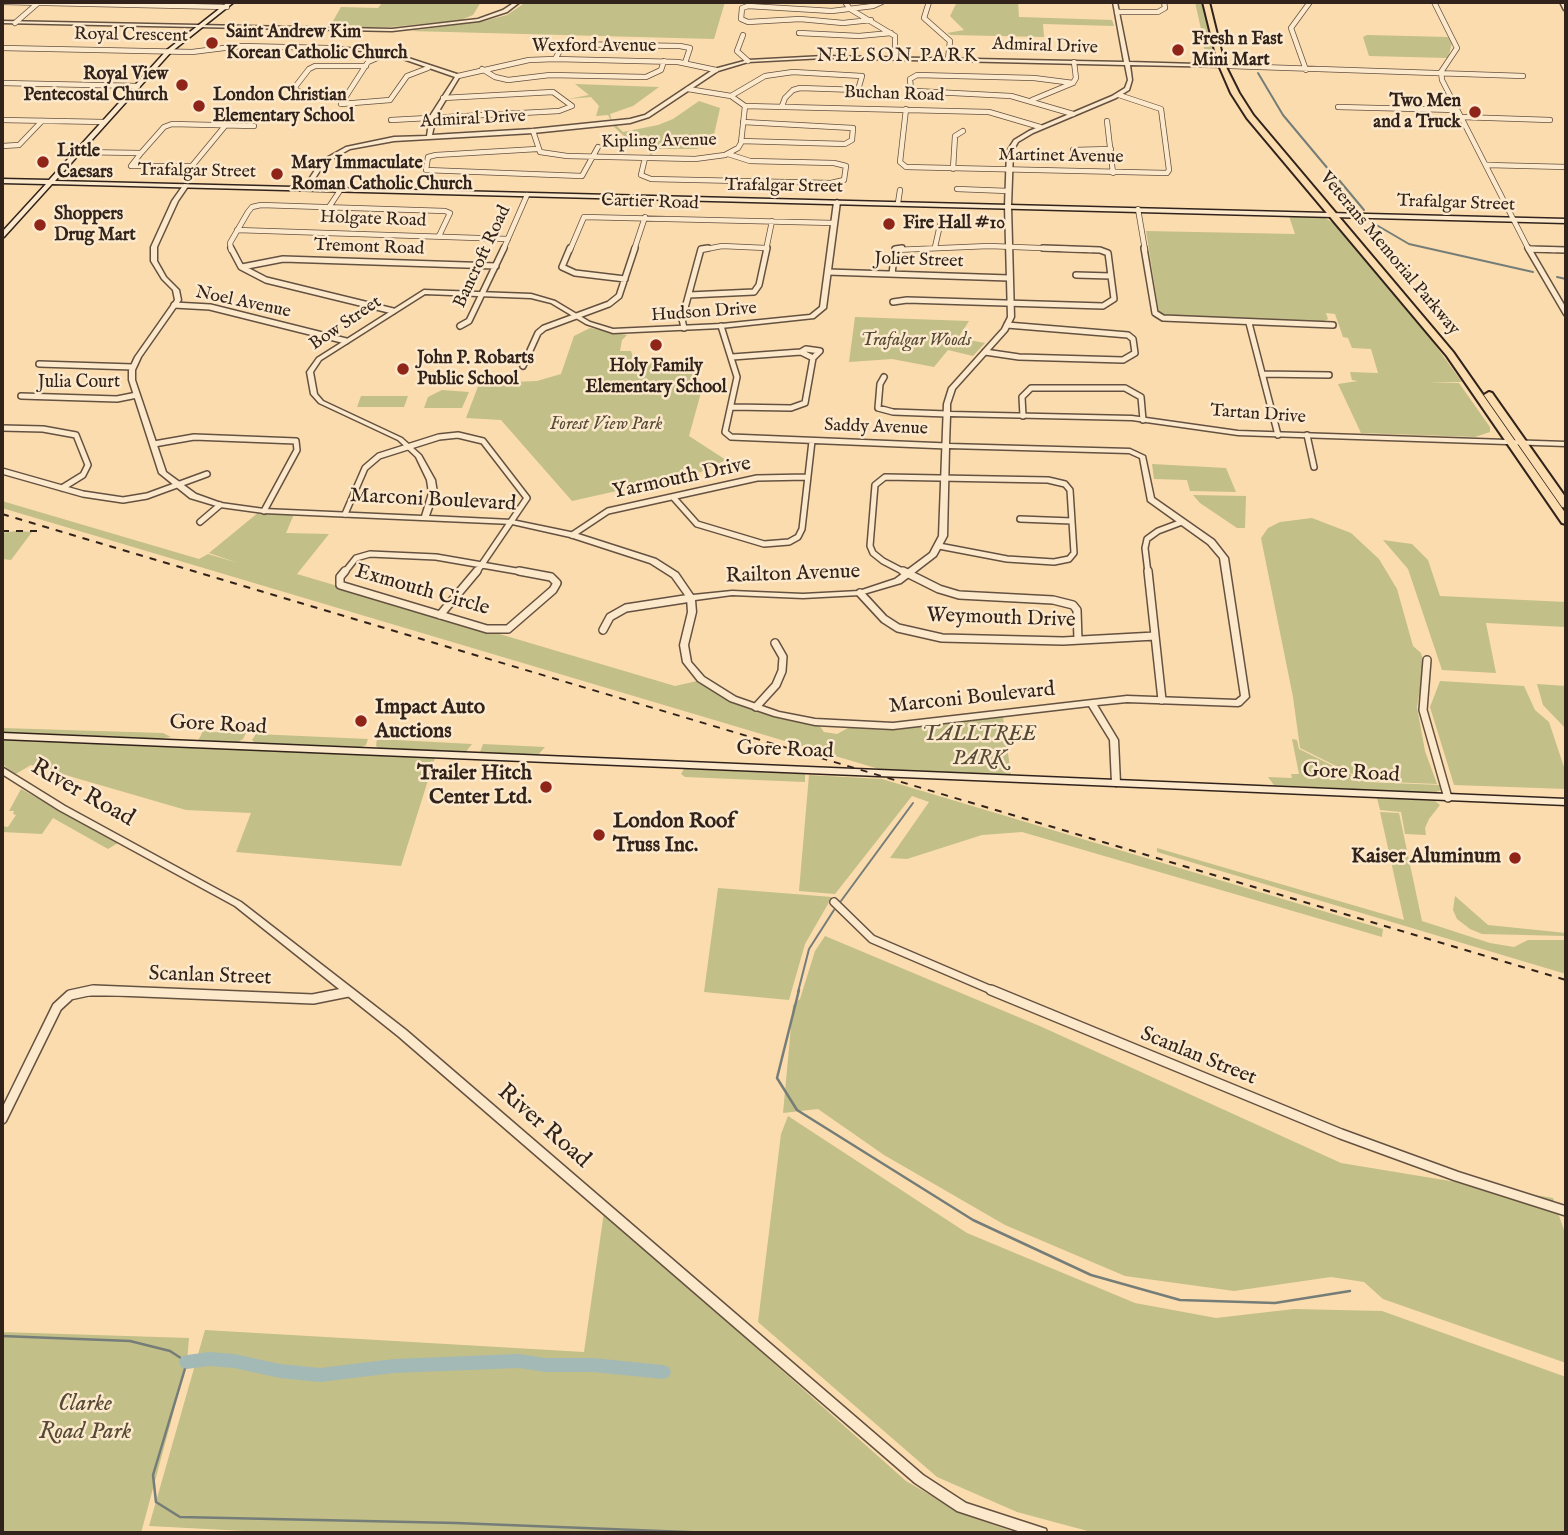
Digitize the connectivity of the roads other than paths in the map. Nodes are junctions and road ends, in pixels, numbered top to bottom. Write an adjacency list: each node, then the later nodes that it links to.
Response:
1 (2, 2): 2 (street)
2 (38, 2): 14 (street); 20 (street)
3 (518, 2): 22 (street)
4 (845, 2): 15 (street)
5 (882, 2): 15 (street)
6 (929, 2): 34 (street)
7 (1115, 2): 17 (street)
8 (1164, 2): 17 (street)
9 (1206, 2): 41 (highway, Veterans Memorial Parkway)
10 (1213, 2): 41 (highway, Veterans Memorial Parkway)
11 (1310, 2): 45 (street)
12 (1434, 2): 46 (street)
13 (1562, 2): 16 (street)
14 (229, 4): 21 (main road)
15 (850, 9): 18 (street); 18 (street)
16 (1566, 9)
17 (1117, 12): 39 (street)
18 (871, 20): 24 (street)
19 (2, 23): 20 (street)
20 (15, 23): 21 (street)
21 (203, 27): 22 (street); 29 (main road)
22 (341, 30): 28 (street)
23 (799, 33): 24 (street)
24 (891, 33): 33 (street)
25 (743, 35): 36 (street)
26 (2, 48): 27 (street, Royal Crescent)
27 (9, 48): 29 (street, Royal Crescent); 31 (street)
28 (328, 48): 29 (street, Royal Crescent); 30 (street, Royal Crescent)
29 (169, 51): 51 (main road)
30 (391, 52): 40 (street); 42 (street, Royal Crescent)
31 (2, 54)
32 (555, 58): 35 (street, Wexford Avenue); 38 (street); 43 (street, Wexford Avenue)
33 (895, 58): 34 (street, Admiral Drive); 36 (street, Admiral Drive)
34 (948, 59): 37 (street, Admiral Drive)
35 (664, 61): 38 (street, Wexford Avenue); 43 (street)
36 (748, 61): 44 (street, Admiral Drive)
37 (1074, 62): 39 (street, Admiral Drive); 50 (street)
38 (685, 63): 44 (street, Wexford Avenue)
39 (1126, 64): 41 (street, Admiral Drive); 54 (street)
40 (366, 66): 53 (street); 53 (street)
41 (1226, 66): 45 (street, Admiral Drive); 109 (highway, Veterans Memorial Parkway)
42 (428, 68): 47 (street, Royal Crescent); 53 (street)
43 (481, 69): 47 (street, Wexford Avenue)
44 (716, 70): 52 (street, Admiral Drive)
45 (1306, 70): 46 (street, Admiral Drive)
46 (1441, 74): 48 (street, Admiral Drive); 62 (street)
47 (458, 76): 56 (street)
48 (1523, 76)
49 (2, 83): 51 (street)
50 (1073, 83): 57 (street); 57 (street)
51 (138, 86): 71 (main road)
52 (688, 89): 55 (street); 76 (street, Admiral Drive)
53 (347, 93)
54 (1119, 94): 63 (street); 94 (street, Martinet Avenue)
55 (731, 96): 58 (street); 59 (street)
56 (443, 98): 65 (street); 65 (street)
57 (1031, 101): 63 (street)
58 (745, 106): 59 (street, Buchan Road); 72 (street, Kipling Avenue)
59 (782, 106): 61 (street, Buchan Road)
60 (1338, 107): 62 (street)
61 (906, 109): 75 (street, Buchan Road); 92 (street, Martinet Avenue)
62 (1457, 110): 64 (street)
63 (1073, 114): 75 (street)
64 (1461, 117): 68 (street); 90 (street)
65 (433, 118): 67 (street); 78 (street)
66 (2, 120): 69 (street)
67 (391, 120)
68 (1550, 120)
69 (42, 121): 71 (street); 80 (street)
70 (1107, 121): 83 (street)
71 (104, 122): 85 (main road)
72 (743, 122): 79 (street, Kipling Avenue); 79 (street)
73 (225, 126): 74 (street); 86 (street); 86 (street)
74 (254, 126)
75 (1040, 127): 93 (street)
76 (533, 131): 78 (street, Admiral Drive); 82 (street)
77 (963, 131): 92 (street)
78 (429, 137): 98 (street, Admiral Drive)
79 (741, 141): 87 (street, Kipling Avenue)
80 (2, 146)
81 (598, 147): 88 (street)
82 (537, 149): 88 (street, Kipling Avenue); 88 (street, Kipling Avenue)
83 (1111, 149): 84 (street); 94 (street)
84 (1073, 150)
85 (77, 152): 86 (street); 96 (main road)
86 (141, 153)
87 (728, 154): 89 (street, Kipling Avenue); 89 (street)
88 (593, 157): 89 (street, Kipling Avenue)
89 (645, 158)
90 (1487, 165): 91 (street); 111 (street)
91 (1566, 167)
92 (953, 169): 93 (street, Martinet Avenue)
93 (1009, 170): 94 (street, Martinet Avenue); 102 (street)
94 (1113, 173)
95 (2, 181): 96 (main road, Trafalgar Street)
96 (50, 182): 97 (main road, Trafalgar Street); 117 (main road)
97 (186, 185): 98 (main road, Trafalgar Street); 137 (street)
98 (306, 188): 99 (main road, Trafalgar Street)
99 (341, 189): 103 (main road, Trafalgar Street); 107 (street)
100 (957, 189): 102 (street)
101 (900, 190): 105 (street)
102 (1009, 191): 106 (street)
103 (527, 195): 104 (main road, Trafalgar Street); 119 (street, Bancroft Road)
104 (837, 202): 105 (main road, Trafalgar Street); 114 (street, Hudson Drive)
105 (898, 204): 106 (main road, Trafalgar Street)
106 (1008, 206): 108 (main road, Trafalgar Street); 121 (street)
107 (329, 207): 116 (street); 118 (street)
108 (1138, 209): 109 (main road, Trafalgar Street); 141 (street)
109 (1338, 215): 111 (main road, Trafalgar Street); 167 (highway, Veterans Memorial Parkway)
110 (645, 217): 112 (street, Cartier Road); 132 (street); 132 (street, Cartier Road)
111 (1512, 220): 113 (main road, Trafalgar Street); 123 (street)
112 (772, 221): 114 (street, Cartier Road); 122 (street)
113 (1566, 221)
114 (834, 223): 127 (street, Hudson Drive)
115 (940, 225): 120 (street)
116 (237, 230): 118 (street, Holgate Road); 126 (street)
117 (2, 236)
118 (439, 236): 119 (street, Holgate Road)
119 (508, 239): 125 (street, Bancroft Road)
120 (934, 247): 121 (street); 128 (street)
121 (1010, 247): 130 (street); 131 (street)
122 (766, 248): 134 (street); 134 (street)
123 (1530, 249): 124 (street); 139 (street)
124 (1566, 250)
125 (496, 266): 126 (street, Tremont Road); 133 (street, Bancroft Road)
126 (242, 267): 138 (street)
127 (828, 272): 128 (street, Joliet Street); 145 (street, Hudson Drive)
128 (892, 274): 131 (street, Joliet Street)
129 (1076, 275): 130 (street)
130 (1111, 276): 136 (street)
131 (1010, 278): 136 (street)
132 (625, 279): 140 (street)
133 (484, 294): 138 (street, Bow Street); 140 (street, Hudson Drive); 144 (street, Bancroft Road)
134 (689, 295): 146 (street)
135 (893, 302): 136 (street)
136 (1010, 302): 142 (street)
137 (174, 305): 147 (street, Noel Avenue); 152 (street)
138 (393, 311): 147 (street, Bow Street)
139 (1566, 313)
140 (576, 316): 146 (street, Hudson Drive); 151 (street)
141 (1249, 323): 143 (street); 153 (street)
142 (1007, 325): 148 (street); 148 (street)
143 (1333, 325)
144 (460, 326)
145 (721, 326): 146 (street, Hudson Drive); 149 (street, Saddy Avenue)
146 (684, 328)
147 (346, 341): 170 (street, Bow Street)
148 (985, 352): 159 (street)
149 (732, 357): 158 (street, Saddy Avenue); 158 (street)
150 (39, 364): 152 (street)
151 (523, 366)
152 (134, 367): 157 (street)
153 (1262, 374): 154 (street); 163 (street)
154 (1329, 376)
155 (884, 377): 159 (street)
156 (21, 396): 157 (street, Julia Court)
157 (137, 396): 166 (street)
158 (732, 407): 165 (street, Saddy Avenue)
159 (947, 414): 160 (street, Tartan Drive); 169 (street)
160 (1023, 416): 161 (street, Tartan Drive); 161 (street)
161 (1143, 420): 163 (street, Tartan Drive)
162 (2, 428): 178 (street)
163 (1278, 435): 164 (street, Tartan Drive)
164 (1307, 435): 167 (street, Tartan Drive); 172 (street)
165 (813, 442): 169 (street, Saddy Avenue); 175 (street)
166 (154, 444): 177 (street); 182 (street)
167 (1518, 444): 168 (street, Tartan Drive); 181 (highway, Veterans Memorial Parkway); 187 (highway, Veterans Memorial Parkway)
168 (1566, 444)
169 (947, 446): 171 (street, Saddy Avenue); 176 (street)
170 (409, 447): 183 (street); 184 (street, Bow Street); 189 (street)
171 (1138, 453): 190 (street)
172 (1314, 467)
173 (2, 471): 178 (street)
174 (207, 474): 177 (street)
175 (807, 477): 179 (street, Yarmouth Drive); 179 (street)
176 (945, 479): 186 (street); 192 (street); 194 (street)
177 (177, 486): 178 (street); 180 (street, Marconi Boulevard)
178 (62, 488)
179 (673, 497): 191 (street, Yarmouth Drive)
180 (220, 505): 182 (street, Marconi Boulevard); 188 (street)
181 (1566, 505)
182 (264, 511): 183 (street, Marconi Boulevard)
183 (345, 513): 184 (street, Marconi Boulevard)
184 (425, 517): 189 (street, Marconi Boulevard)
185 (1020, 519): 186 (street)
186 (1072, 521): 192 (street)
187 (1566, 521)
188 (200, 522)
189 (512, 522): 191 (street, Marconi Boulevard); 193 (street)
190 (1182, 522): 199 (street); 203 (street, Marconi Boulevard)
191 (572, 535): 196 (street, Marconi Boulevard)
192 (939, 546): 194 (street, Railton Avenue)
193 (483, 564): 197 (street); 197 (street, Exmouth Circle); 197 (street, Exmouth Circle)
194 (909, 575): 195 (street, Railton Avenue); 200 (street)
195 (860, 593): 196 (street, Railton Avenue); 200 (street, Weymouth Drive)
196 (691, 598): 198 (street); 205 (street, Marconi Boulevard)
197 (440, 615)
198 (603, 630)
199 (1155, 636): 200 (street, Weymouth Drive); 203 (street)
200 (1078, 640)
201 (775, 643): 205 (street)
202 (1427, 660): 209 (street)
203 (1162, 700): 204 (street, Marconi Boulevard)
204 (1092, 703): 205 (street, Marconi Boulevard); 208 (street)
205 (756, 707)
206 (2, 736): 208 (main road, Gore Road)
207 (2, 770): 212 (street, River Road)
208 (1116, 783): 209 (main road, Gore Road)
209 (1448, 798): 210 (main road, Gore Road)
210 (1566, 802)
211 (834, 902): 214 (street, Scanlan Street)
212 (348, 992): 213 (street, Scanlan Street); 215 (street, River Road)
213 (2, 1119)
214 (1566, 1211)
215 (1041, 1533)

